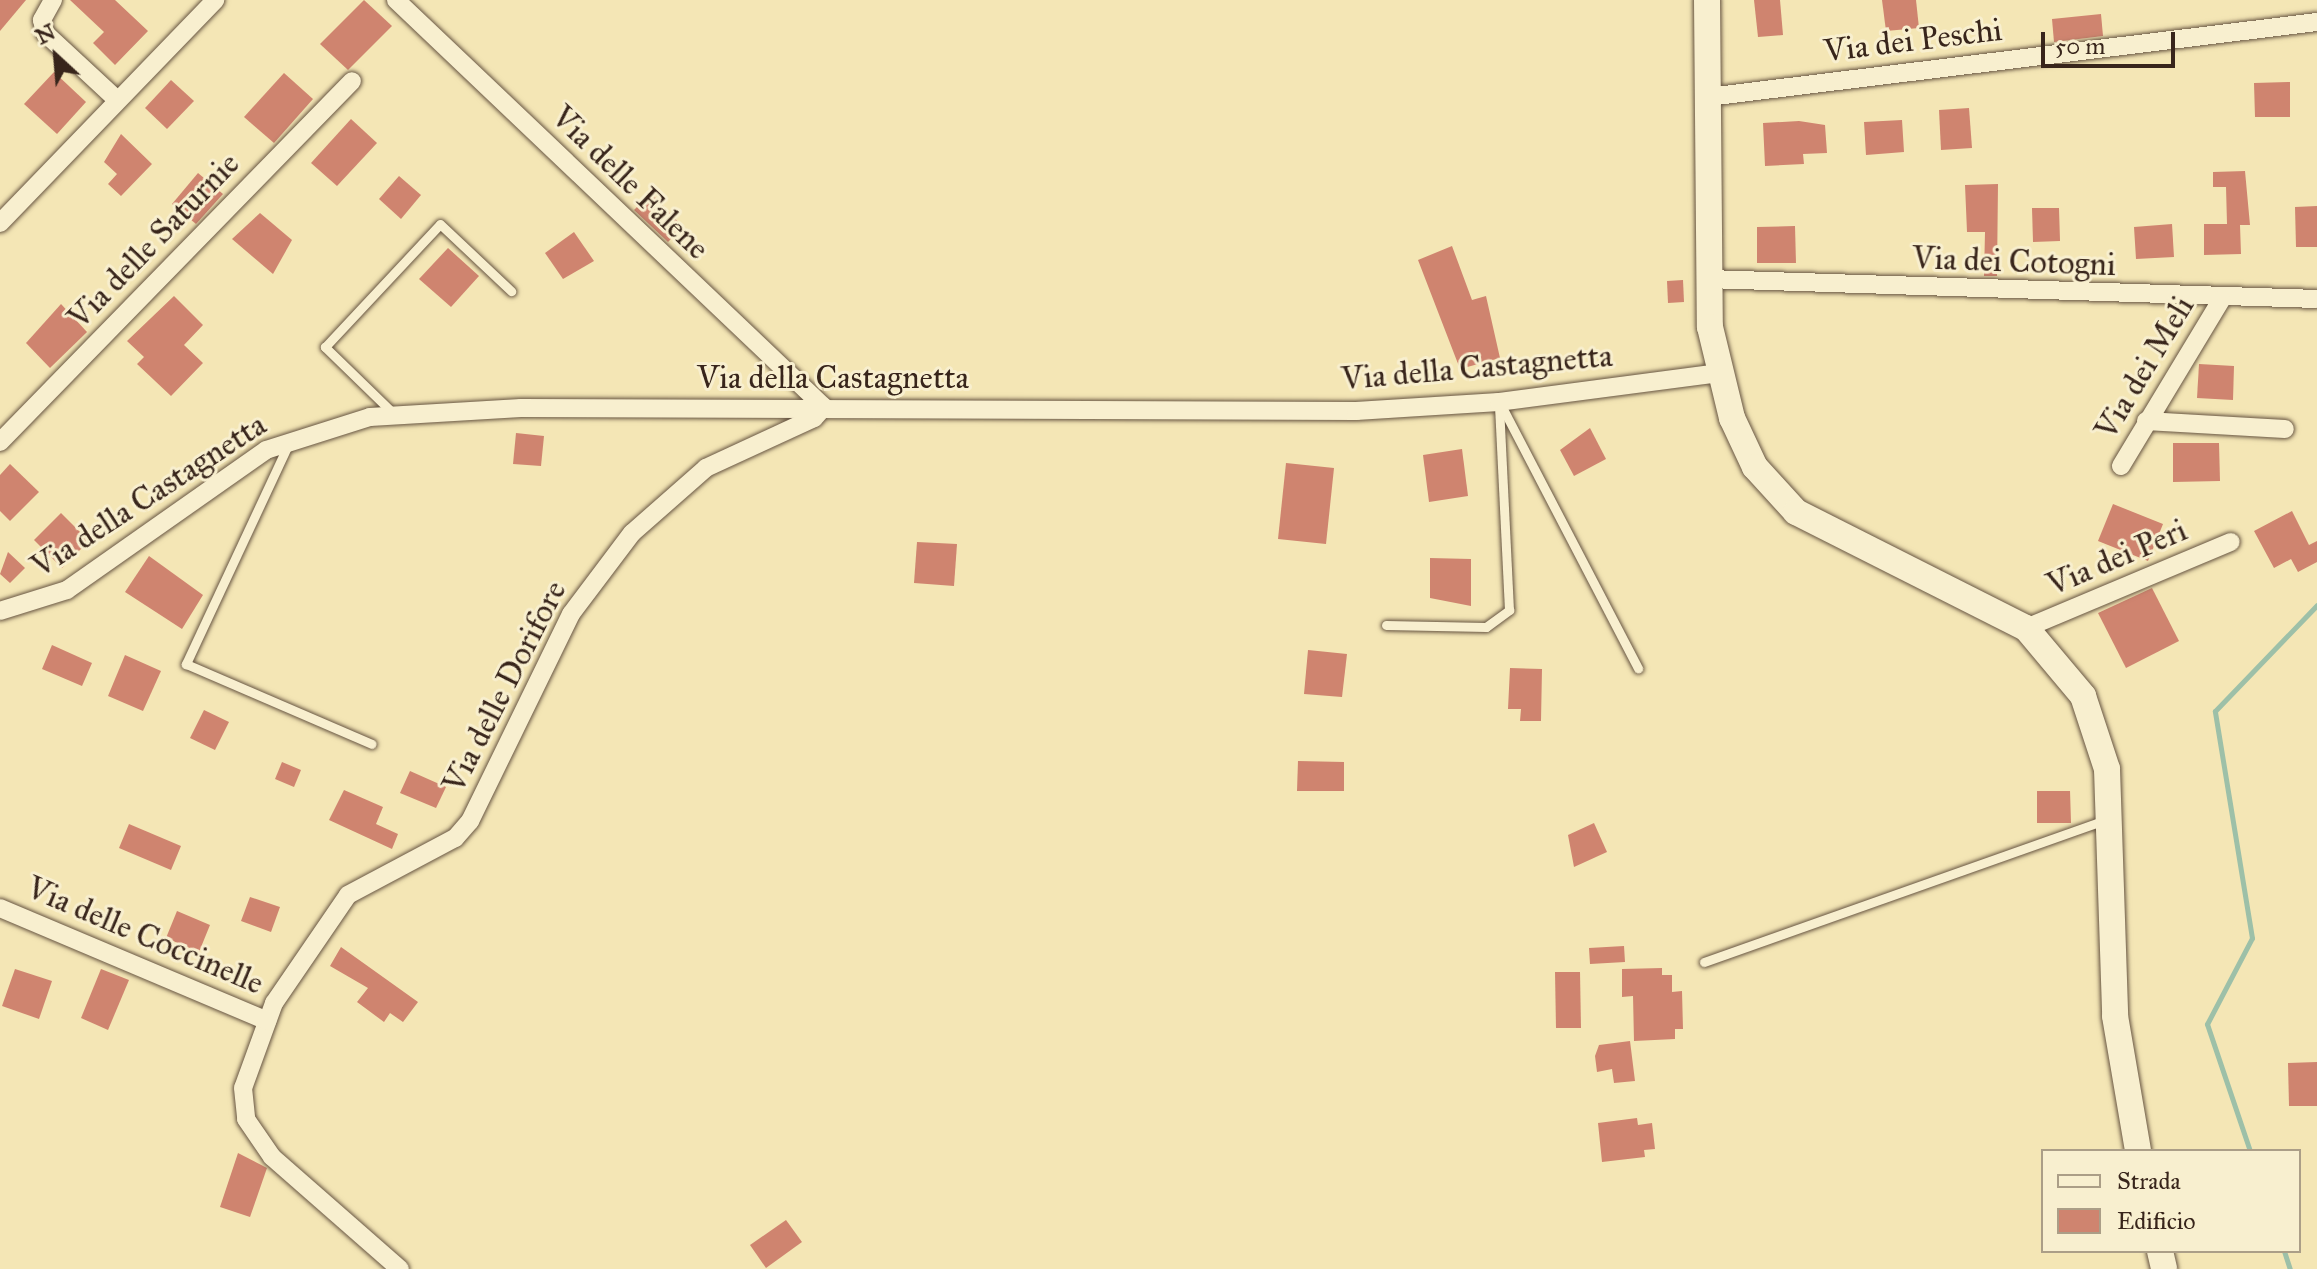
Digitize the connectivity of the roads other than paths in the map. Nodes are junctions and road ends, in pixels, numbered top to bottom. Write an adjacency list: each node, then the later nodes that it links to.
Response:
1 (53, 0): 8 (street)
2 (215, 0): 8 (street)
3 (396, 0): 16 (street, Via delle Falene)
4 (1707, 0): 7 (main road)
5 (2317, 22): 7 (street, Via dei Peschi)
6 (352, 81): 21 (street, Via delle Saturnie)
7 (1708, 97): 10 (main road)
8 (117, 100): 9 (street)
9 (0, 223)
10 (1708, 279): 13 (street, Via dei Cotogni); 14 (main road)
11 (511, 291): 17 (lane)
12 (2317, 299): 13 (street, Via dei Cotogni)
13 (2221, 300): 18 (street, Via dei Meli)
14 (1718, 373): 15 (street, Via della Castagnetta); 26 (main road)
15 (1499, 402): 16 (street, Via della Castagnetta); 25 (lane); 27 (lane)
16 (824, 407): 17 (street, Via della Castagnetta); 32 (street, Via delle Dorifore)
17 (395, 415): 20 (street, Via della Castagnetta)
18 (2146, 421): 19 (street); 22 (street, Via dei Meli)
19 (2285, 429)
20 (291, 439): 24 (street, Via della Castagnetta); 28 (lane)
21 (0, 442)
22 (2121, 466)
23 (2231, 542): 26 (street, Via dei Peri)
24 (0, 611)
25 (1386, 625)
26 (2026, 628): 29 (main road)
27 (1638, 668)
28 (372, 744)
29 (2112, 817): 31 (lane); 33 (main road)
30 (0, 908): 32 (street, Via delle Coccinelle)
31 (1704, 962)
32 (267, 1021): 34 (street, Via delle Dorifore)
33 (2138, 1149)
34 (380, 1262): 35 (street, Via delle Dorifore)
35 (400, 1269)

